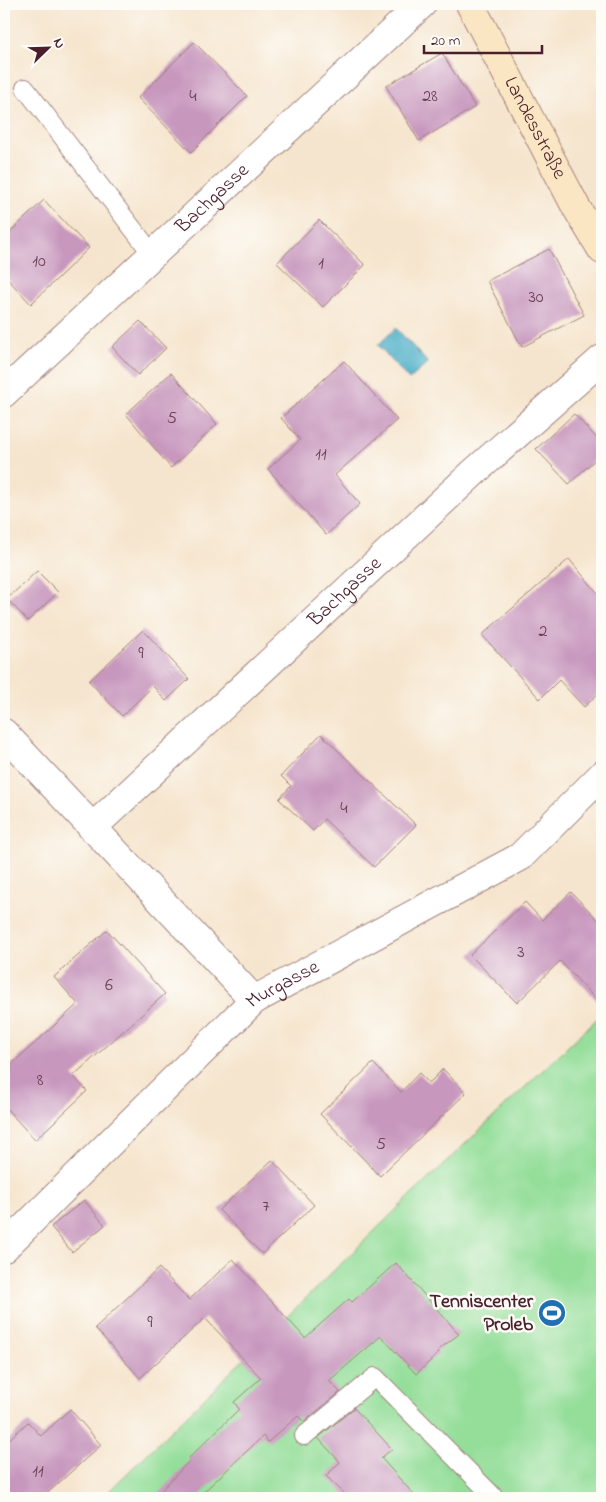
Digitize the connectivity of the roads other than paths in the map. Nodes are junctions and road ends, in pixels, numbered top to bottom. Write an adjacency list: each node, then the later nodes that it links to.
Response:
1 (422, 4): 5 (street, Bachgasse)
2 (470, 4): 4 (main road, Landesstraße)
3 (25, 88): 5 (lane)
4 (602, 250)
5 (153, 255): 7 (street, Bachgasse)
6 (602, 358): 10 (street, Bachgasse)
7 (4, 393)
8 (4, 733): 10 (street)
9 (602, 775): 11 (street, Murgasse)
10 (92, 828): 11 (street)
11 (254, 1000): 12 (street, Murgasse)
12 (4, 1248)
13 (304, 1436): 14 (lane)
14 (495, 1498)

